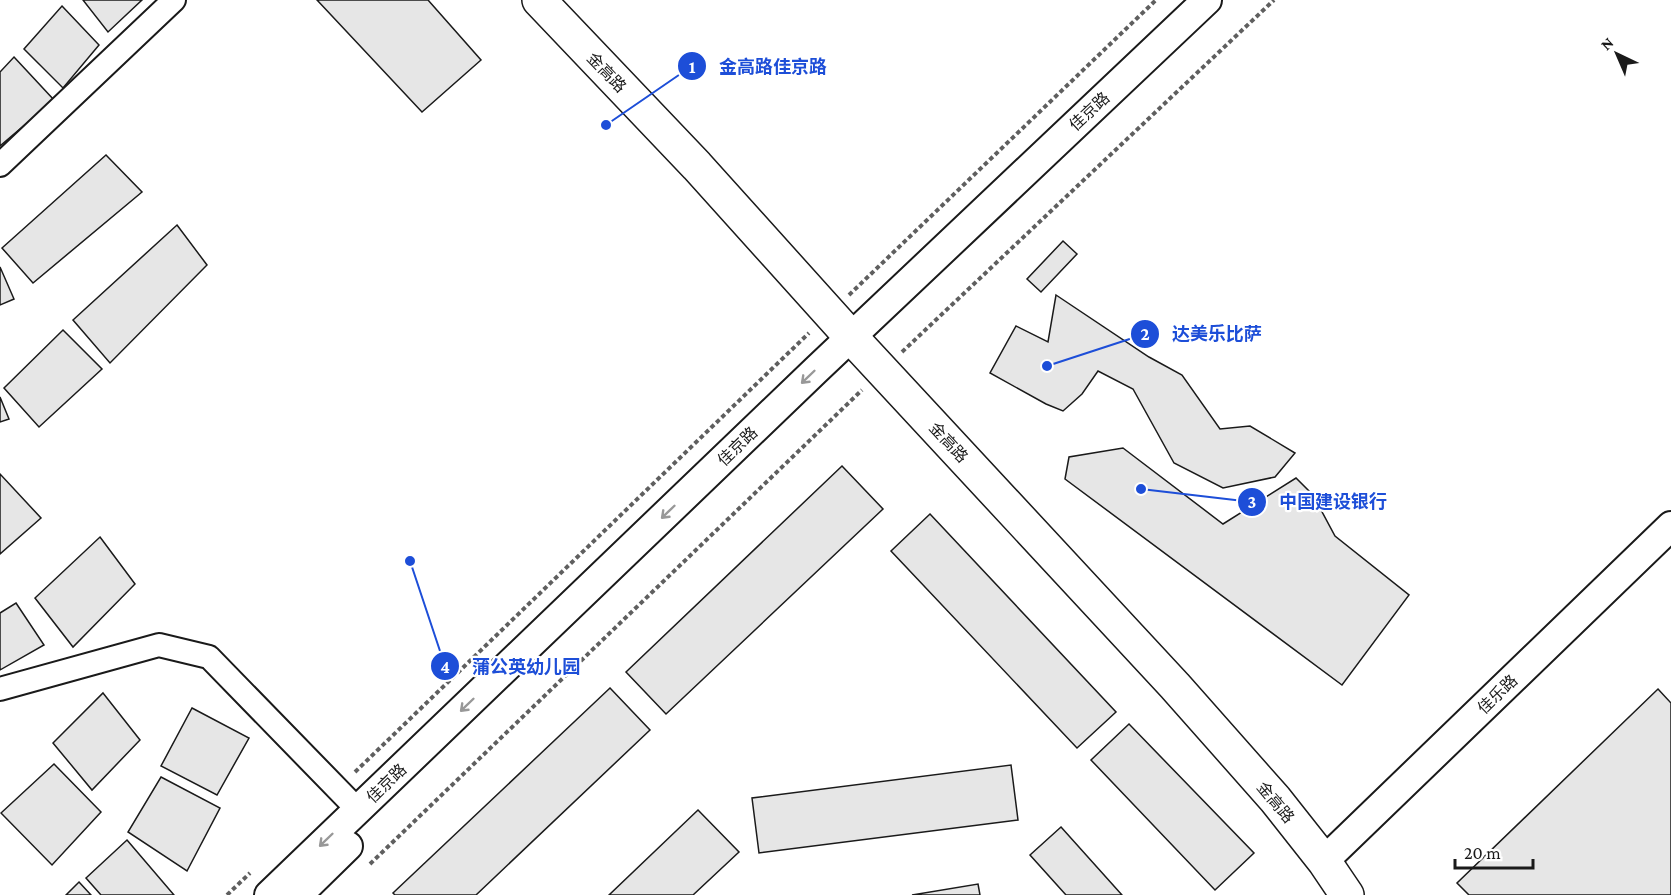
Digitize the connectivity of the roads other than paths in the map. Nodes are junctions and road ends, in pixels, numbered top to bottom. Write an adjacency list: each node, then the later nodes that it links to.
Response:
1 (174, 0): 4 (street)
2 (539, 0): 5 (main road, 金高路)
3 (1207, 0): 5 (street, 佳京路)
4 (0, 165)
5 (857, 343): 8 (street, 佳京路, one-way to 8); 9 (main road, 金高路); 11 (street, 佳京路)
6 (1671, 526): 9 (street, 佳乐路)
7 (0, 689): 8 (street)
8 (358, 810): 10 (street, 佳京路, one-way to 10)
9 (1324, 861): 12 (main road, 金高路)
10 (269, 895)
11 (298, 895)
12 (1347, 895)

